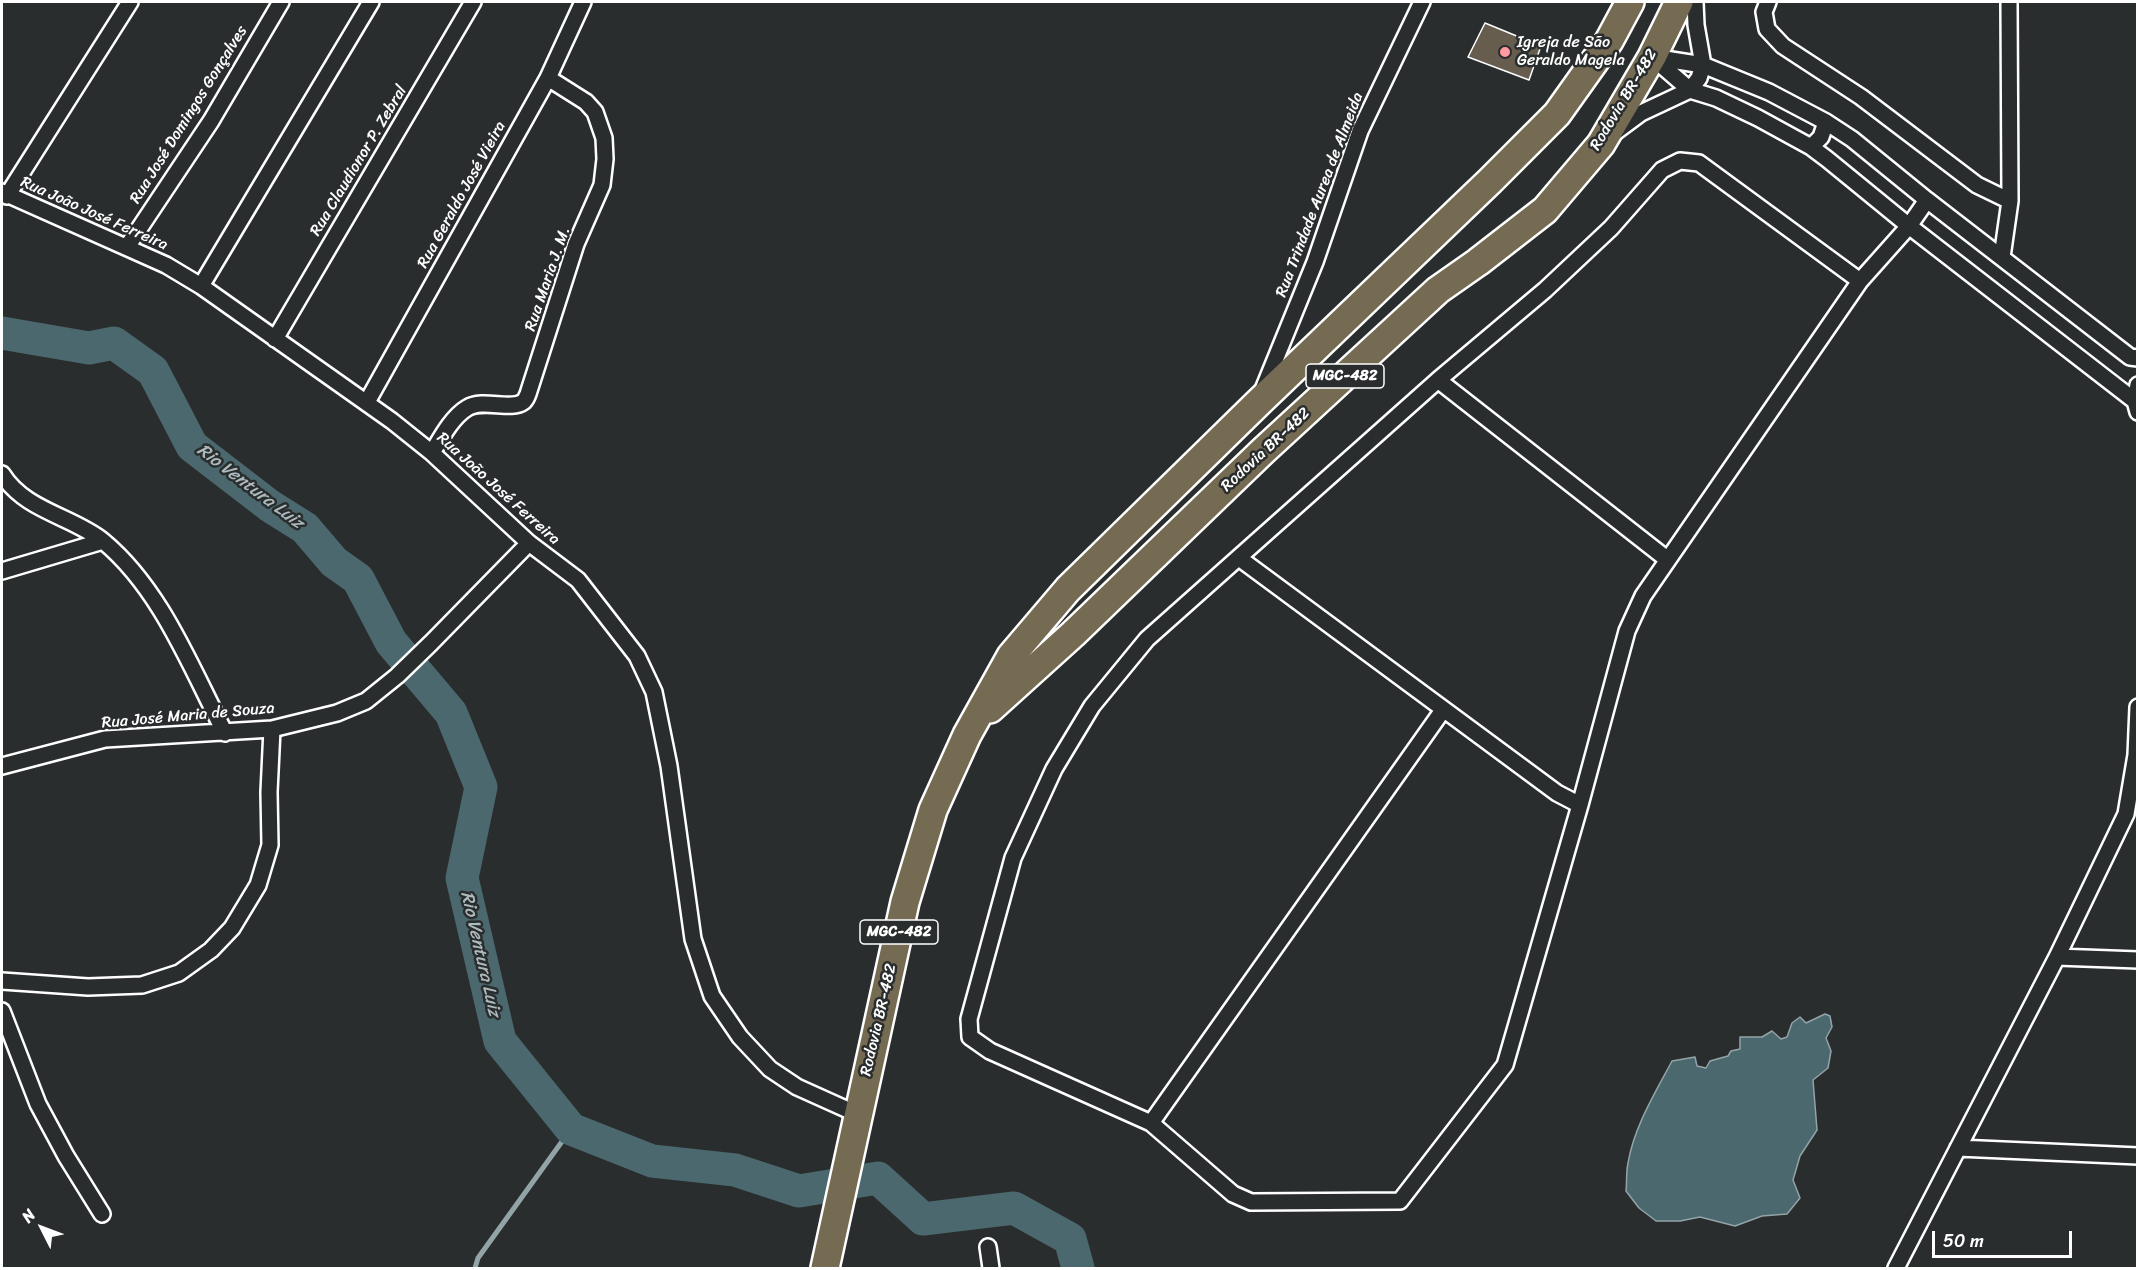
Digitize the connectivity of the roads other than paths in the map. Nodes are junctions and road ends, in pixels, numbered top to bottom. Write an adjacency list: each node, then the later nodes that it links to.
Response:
1 (130, 2): 20 (street)
2 (281, 2): 24 (street, Rua José Domingos Gonçalves)
3 (371, 2): 27 (street)
4 (473, 2): 28 (street, Rua Claudionor P. Zebral)
5 (583, 2): 15 (street, Rua Geraldo José Vieira)
6 (1422, 2): 33 (street, Rua Trindade Aurea de Almeida)
7 (1630, 2): 12 (highway, Rodovia BR-482 / MGC-482)
8 (1679, 2): 13 (highway, Rodovia BR-482 / MGC-482)
9 (1695, 2): 14 (street)
10 (1768, 2): 22 (street)
11 (2009, 2): 22 (street)
12 (1609, 41): 13 (highway); 33 (highway, Rodovia BR-482 / MGC-482)
13 (1652, 57): 14 (street); 16 (street); 18 (highway, Rodovia BR-482 / MGC-482)
14 (1703, 65): 16 (street); 17 (street)
15 (548, 78): 32 (street, Rua Geraldo José Vieira); 35 (street, Rua Maria J. M.)
16 (1690, 90): 18 (street); 19 (street)
17 (1826, 122): 19 (street); 21 (street)
18 (1601, 144): 44 (highway, Rodovia BR-482 / MGC-482)
19 (1811, 147): 23 (street)
20 (4, 194): 24 (street, Rua João José Ferreira)
21 (1927, 200): 23 (street); 25 (street)
22 (2010, 201): 25 (street)
23 (1910, 226): 26 (street); 34 (street)
24 (127, 247): 27 (street, Rua João José Ferreira)
25 (2002, 257): 29 (street)
26 (1860, 281): 30 (street); 40 (street)
27 (201, 286): 28 (street, Rua João José Ferreira)
28 (275, 339): 32 (street, Rua João José Ferreira)
29 (2138, 358)
30 (1438, 380): 39 (street); 40 (street)
31 (2138, 385): 34 (street)
32 (367, 402): 35 (street, Rua João José Ferreira)
33 (1257, 403): 44 (highway, Rodovia BR-482 / MGC-482)
34 (2136, 406)
35 (432, 453): 38 (street, Rua João José Ferreira)
36 (2, 474): 37 (street)
37 (103, 541): 41 (street); 46 (street)
38 (529, 543): 45 (street, Rua José Maria de Souza); 54 (street, Rua João José Ferreira)
39 (1239, 558): 43 (street); 55 (street)
40 (1668, 560): 49 (street)
41 (2, 571)
42 (2138, 707): 47 (street)
43 (1443, 710): 49 (street); 55 (street)
44 (974, 724): 54 (highway, Rodovia BR-482 / MGC-482)
45 (272, 729): 46 (street, Rua José Maria de Souza); 52 (street)
46 (225, 733): 48 (street, Rua José Maria de Souza)
47 (2137, 755): 50 (street)
48 (2, 766)
49 (1580, 805): 55 (street)
50 (2057, 957): 51 (street); 56 (street)
51 (2138, 960)
52 (2, 981)
53 (2, 1011): 58 (street)
54 (857, 1114): 60 (highway, Rodovia BR-482 / MGC-482)
55 (1151, 1123)
56 (1958, 1148): 57 (street); 62 (street)
57 (2138, 1156)
58 (102, 1214)
59 (988, 1247): 61 (street)
60 (825, 1269)
61 (991, 1269)
62 (1896, 1269)

